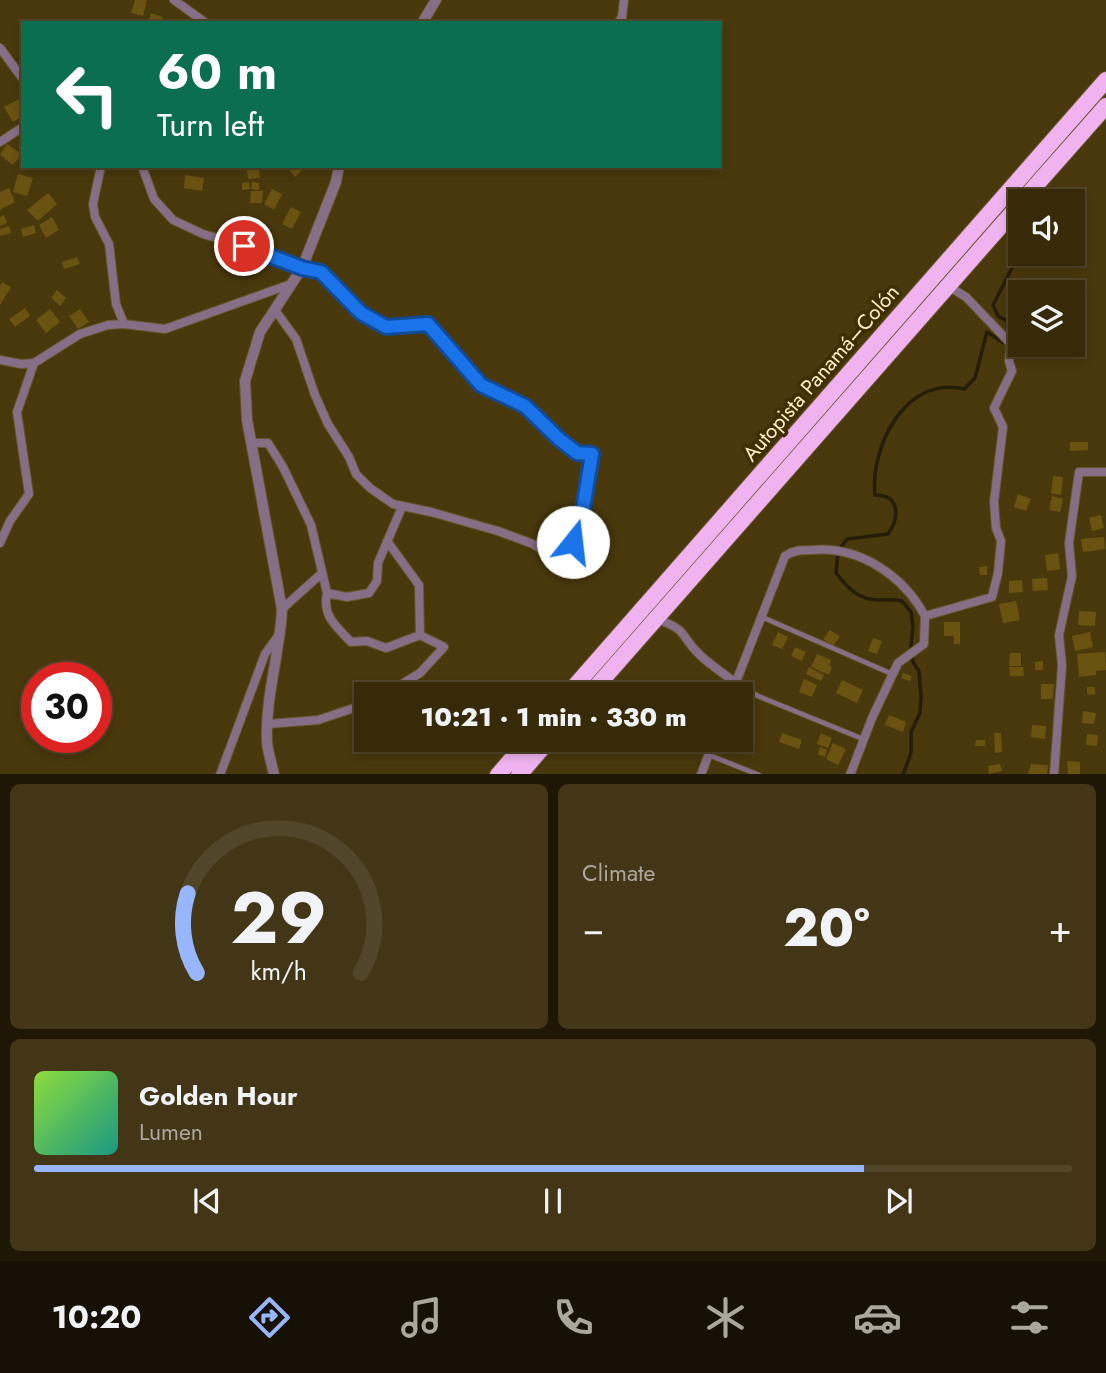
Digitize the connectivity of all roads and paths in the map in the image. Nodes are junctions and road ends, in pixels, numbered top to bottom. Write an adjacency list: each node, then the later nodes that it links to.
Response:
1 (174, 0): 4 (street)
2 (436, 0): 5 (street)
3 (624, 0): 6 (street)
4 (203, 21)
5 (423, 21)
6 (619, 21)
7 (0, 47): 8 (street)
8 (21, 76)
9 (1106, 80): 42 (highway, Autopista Panamá–Colón)
10 (1106, 106): 16 (highway, Autopista Panamá–Colón)
11 (21, 128): 12 (street)
12 (0, 142)
13 (101, 168): 22 (street)
14 (143, 168): 18 (street)
15 (338, 168): 18 (street)
16 (1033, 189)
17 (1008, 217): 20 (highway, Autopista Panamá–Colón)
18 (302, 268): 19 (street); 30 (street)
19 (291, 284): 21 (street); 22 (street)
20 (948, 286): 35 (street); 37 (highway, Autopista Panamá–Colón)
21 (275, 310): 25 (street); 27 (street)
22 (124, 324): 24 (street)
23 (0, 360): 24 (street)
24 (34, 363): 29 (street)
25 (252, 443): 32 (street); 34 (street)
26 (1106, 472): 61 (street)
27 (402, 507): 28 (street); 30 (street)
28 (387, 541): 33 (street); 39 (street)
29 (0, 543)
30 (554, 558): 31 (street)
31 (563, 563)
32 (322, 573): 33 (street); 34 (street)
33 (327, 593): 39 (street)
34 (282, 608): 38 (street)
35 (925, 616): 36 (street); 40 (street)
36 (762, 617): 40 (lane); 45 (street)
37 (656, 619): 43 (highway, Autopista Panamá–Colón); 44 (street)
38 (281, 633): 48 (street); 54 (street)
39 (420, 635): 41 (street)
40 (893, 675): 49 (street)
41 (405, 682)
42 (578, 682)
43 (600, 682)
44 (735, 682)
45 (736, 682)
46 (753, 693): 49 (lane)
47 (354, 708): 48 (street)
48 (268, 724): 55 (street)
49 (863, 739): 60 (street)
50 (517, 752): 56 (highway)
51 (539, 752): 57 (highway)
52 (710, 752): 53 (street)
53 (709, 755): 58 (street); 59 (lane)
54 (220, 774)
55 (274, 774)
56 (499, 774)
57 (520, 774)
58 (701, 774)
59 (756, 774)
60 (850, 774)
61 (1054, 774)

